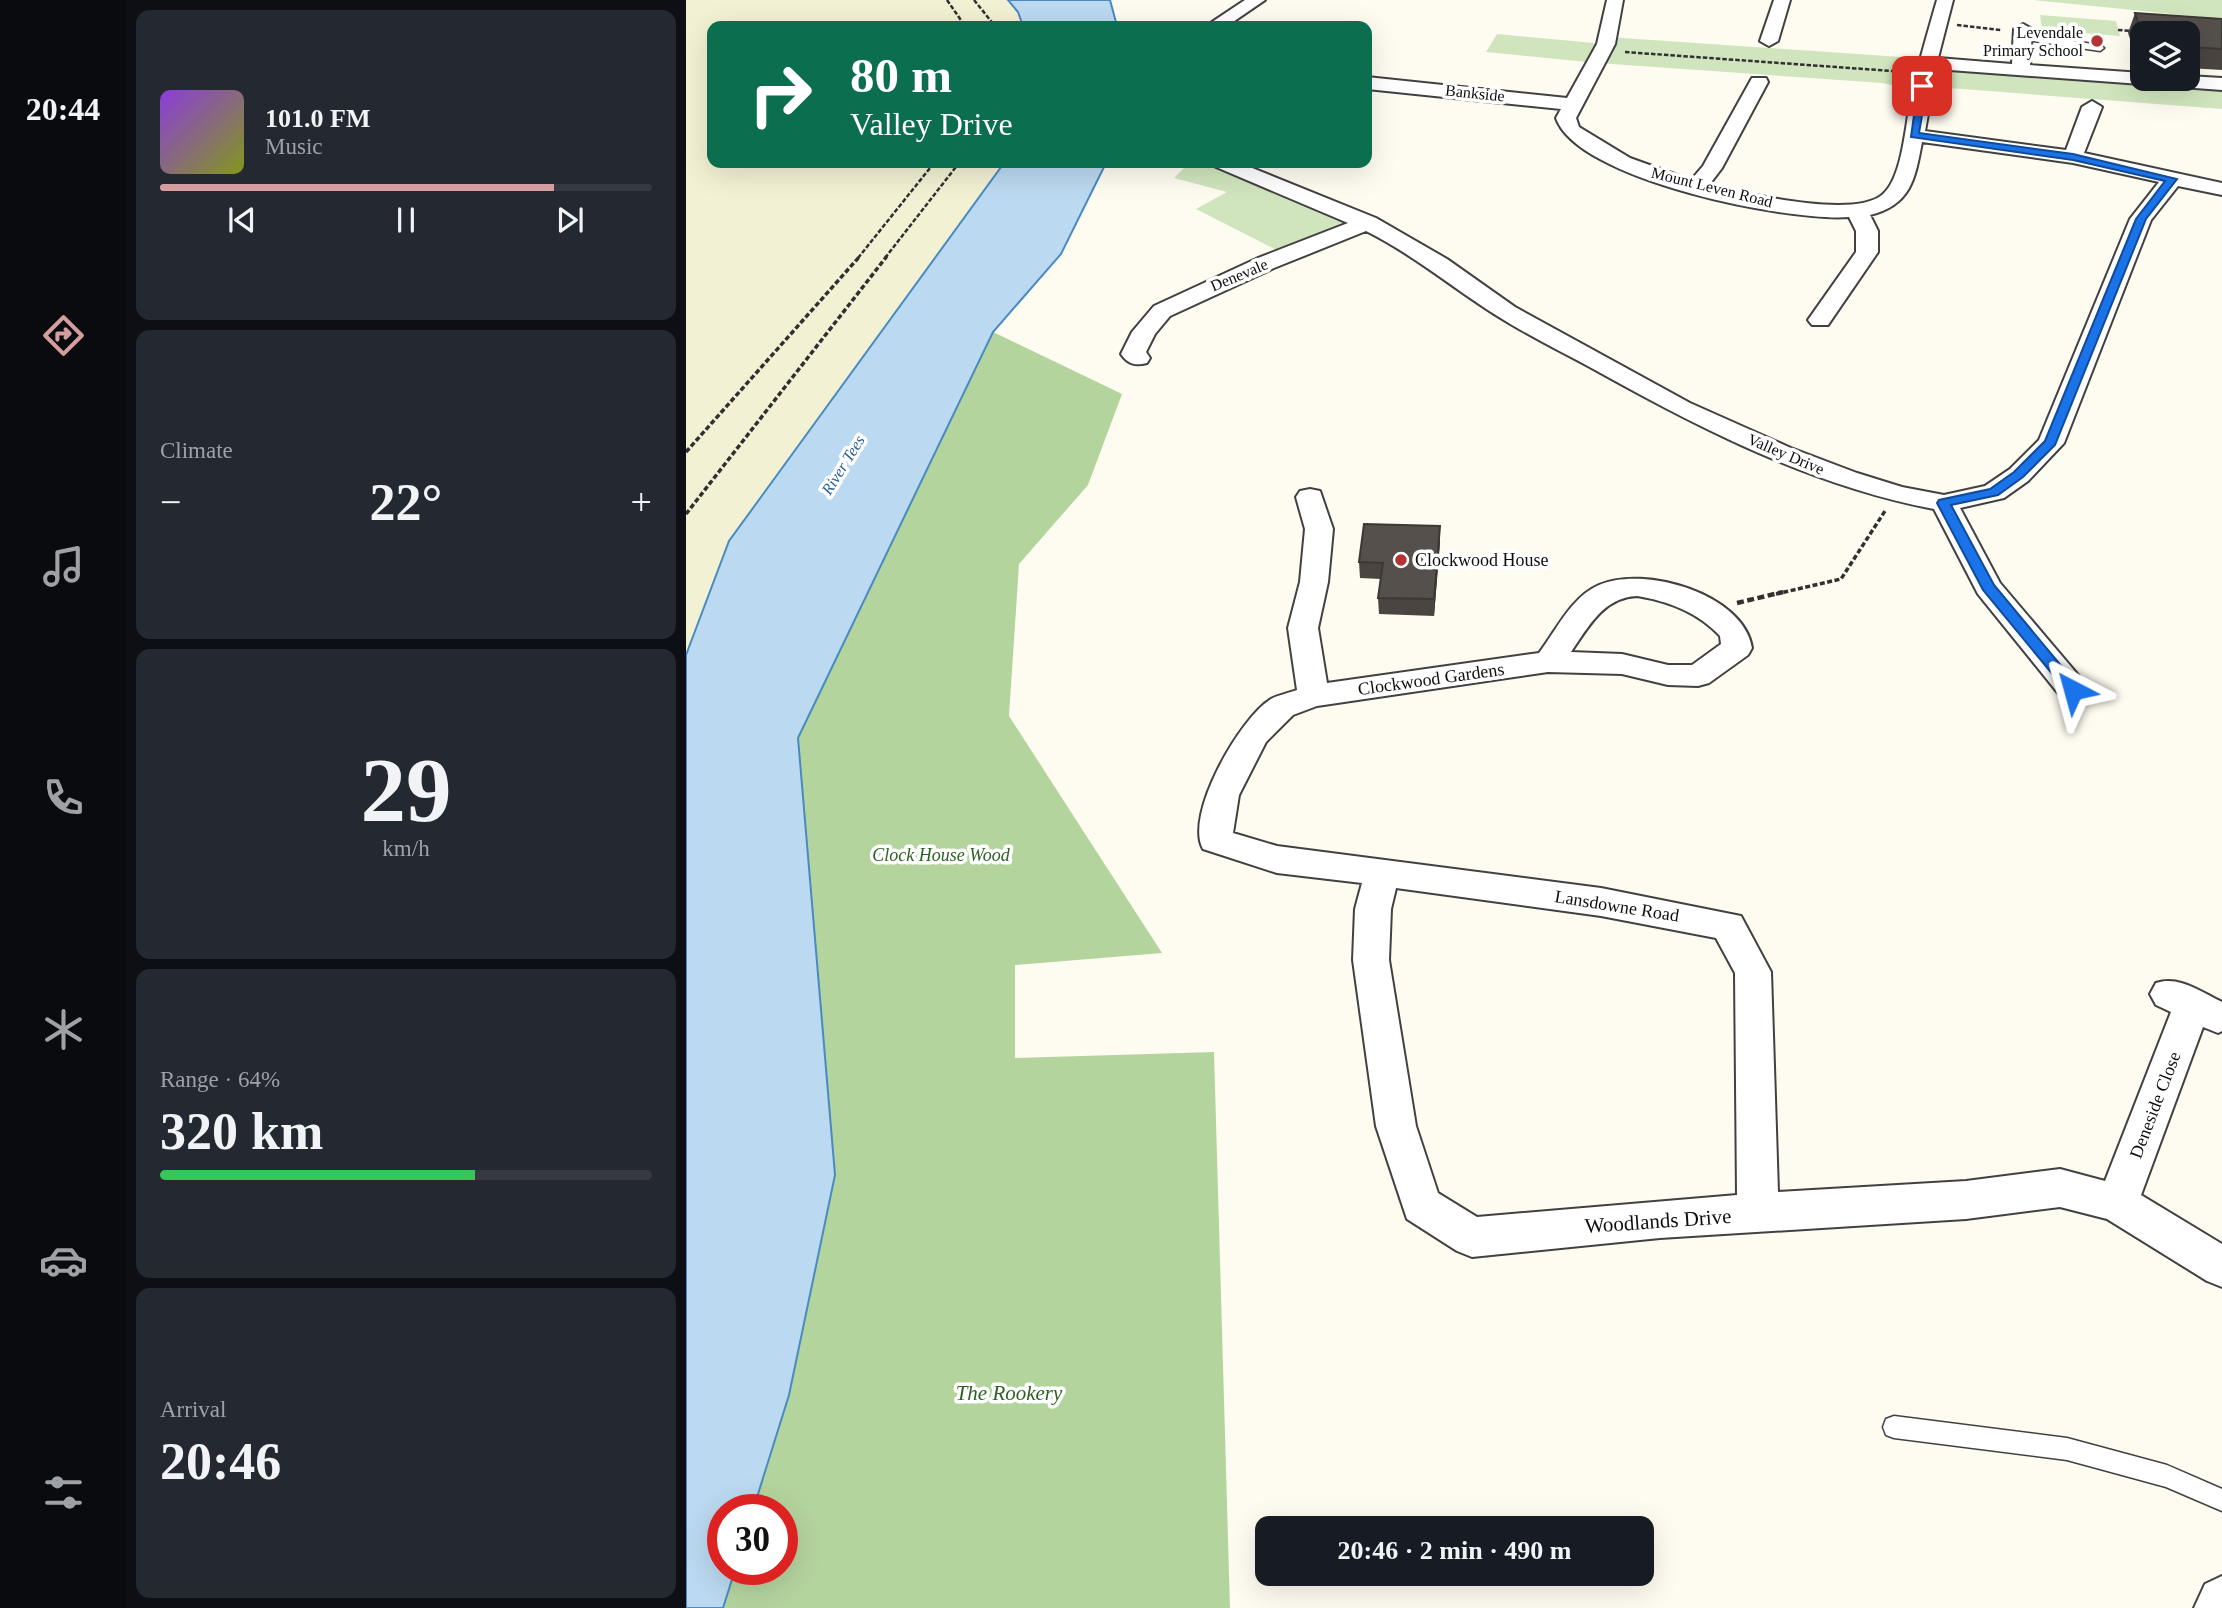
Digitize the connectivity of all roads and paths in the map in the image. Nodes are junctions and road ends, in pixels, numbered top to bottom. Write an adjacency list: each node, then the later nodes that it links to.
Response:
1 (947, 0): 7 (path)
2 (975, 0): 8 (path)
3 (1257, 0): 9 (street)
4 (1615, 0): 24 (street)
5 (1782, 0): 14 (street)
6 (1945, 0): 10 (street, Mount Leven Road)
7 (962, 21)
8 (991, 21)
9 (1223, 21)
10 (1939, 23): 13 (path); 16 (street, Mount Leven Road)
11 (2119, 30): 12 (path)
12 (2130, 31)
13 (2023, 33): 15 (lane); 17 (street)
14 (1777, 35): 22 (path)
15 (2100, 48)
16 (1929, 63): 17 (street); 26 (street, Mount Leven Road)
17 (2021, 70): 18 (street)
18 (2130, 78)
19 (2200, 83): 20 (street)
20 (2222, 84)
21 (1372, 87): 24 (street, Bankside)
22 (1755, 88): 23 (street); 32 (street)
23 (1774, 96)
24 (1572, 104): 32 (street, Mount Leven Road)
25 (2109, 122): 27 (street)
26 (1914, 135): 27 (street); 34 (street, Mount Leven Road)
27 (2073, 157): 31 (street)
28 (930, 168): 38 (path)
29 (955, 168): 42 (path)
30 (1235, 168): 35 (street, Valley Drive)
31 (2172, 179): 33 (street); 41 (street, Valley Drive)
32 (1696, 187): 34 (street, Mount Leven Road)
33 (2222, 189)
34 (1857, 211): 36 (street)
35 (1367, 223): 37 (street, Denevale); 39 (street, Valley Drive)
36 (1859, 308)
37 (1141, 356)
38 (686, 452)
39 (1897, 494): 41 (street, Valley Drive); 43 (path)
40 (1304, 502): 46 (street)
41 (1944, 503): 45 (street)
42 (686, 514)
43 (1709, 610): 44 (street, Clockwood Gardens); 44 (street, Clockwood Gardens)
44 (1548, 662): 46 (street, Clockwood Gardens)
45 (2074, 679)
46 (1313, 696): 47 (street, Clockwood Gardens)
47 (1215, 840): 48 (street, Lansdowne Road)
48 (1382, 872): 51 (street, Lansdowne Road); 51 (street, Woodlands Drive)
49 (2193, 1006): 50 (street, Deneside Close)
50 (2117, 1203): 51 (street, Woodlands Drive); 52 (street, Woodlands Drive)
51 (1758, 1214)
52 (2222, 1267)
53 (1894, 1427): 54 (lane)
54 (2222, 1500)
55 (2222, 1601): 56 (street)
56 (2219, 1608)

